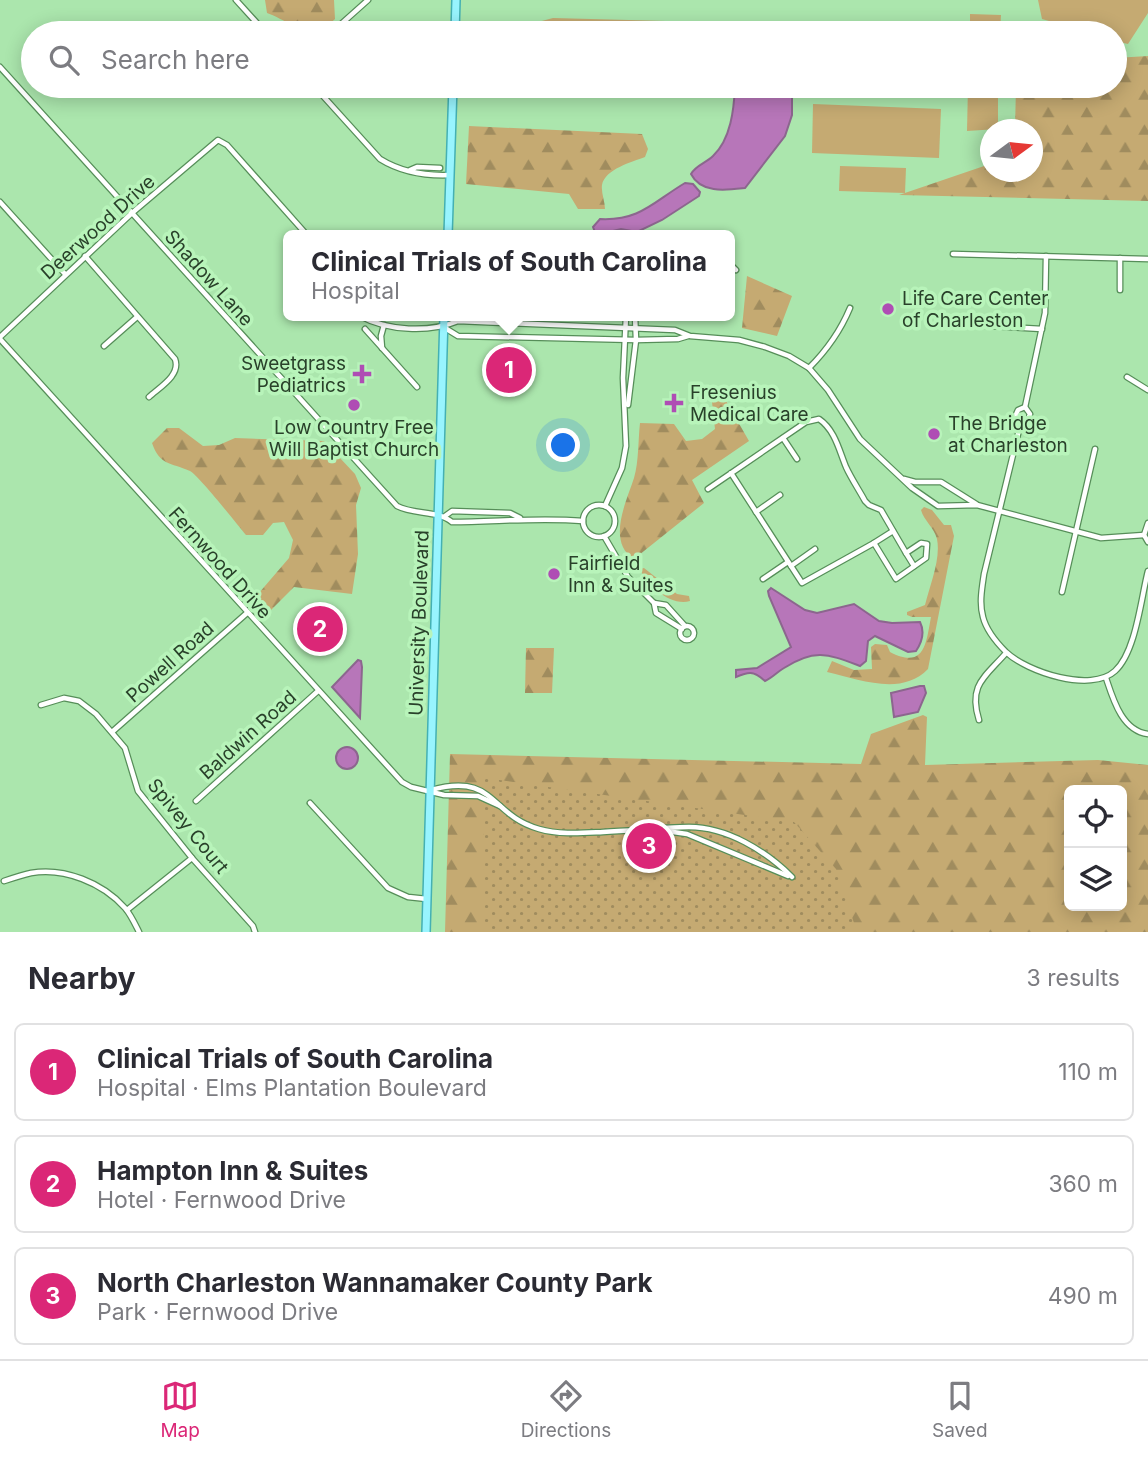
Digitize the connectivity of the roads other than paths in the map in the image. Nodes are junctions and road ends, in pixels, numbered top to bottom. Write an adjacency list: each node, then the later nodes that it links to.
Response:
1 (236, 0): 4 (street)
2 (368, 0): 5 (street)
3 (456, 0): 6 (main road)
4 (255, 21)
5 (344, 21)
6 (455, 21)
7 (0, 67): 8 (street, Shadow Lane)
8 (21, 90)
9 (28, 98): 16 (street, Shadow Lane)
10 (325, 98): 13 (street)
11 (453, 98): 14 (main road)
12 (440, 168): 13 (street)
13 (410, 170): 14 (street)
14 (450, 175): 18 (main road)
15 (0, 202): 24 (street)
16 (132, 213): 17 (street, Deerwood Drive); 20 (street, Deerwood Drive); 64 (street, Shadow Lane)
17 (303, 230)
18 (447, 230)
19 (953, 254): 21 (street)
20 (85, 256): 24 (street, Deerwood Drive); 27 (street)
21 (1046, 256): 22 (street); 38 (street)
22 (1120, 258): 23 (street); 25 (street)
23 (1148, 259)
24 (65, 274): 40 (street, Deerwood Drive)
25 (1119, 289)
26 (850, 308): 45 (street)
27 (137, 317): 43 (street); 49 (street)
28 (373, 321): 32 (street)
29 (444, 321): 34 (main road, University Boulevard)
30 (626, 321): 35 (street)
31 (635, 321): 36 (street)
32 (384, 325): 34 (street); 44 (street)
33 (973, 325): 38 (street)
34 (444, 327): 35 (street); 41 (street); 64 (main road, University Boulevard)
35 (626, 327): 36 (street); 41 (street)
36 (635, 327): 39 (street); 42 (street)
37 (365, 329): 44 (street)
38 (1042, 329): 50 (street)
39 (690, 336): 42 (street); 45 (street)
40 (0, 338): 82 (street, Fernwood Drive)
41 (624, 340): 42 (street); 51 (street)
42 (636, 340): 51 (street)
43 (104, 346)
44 (383, 349): 47 (street)
45 (808, 368): 57 (street)
46 (1127, 377): 48 (street)
47 (417, 387)
48 (1148, 390)
49 (149, 397)
50 (1025, 407): 52 (street); 52 (street)
51 (627, 412): 61 (street)
52 (1019, 430): 62 (street)
53 (783, 438): 55 (street); 56 (street); 68 (street)
54 (1095, 449): 69 (street)
55 (797, 459)
56 (731, 473): 58 (street); 63 (street)
57 (903, 478): 60 (street); 60 (street)
58 (708, 489)
59 (780, 495): 63 (street)
60 (977, 505): 62 (street)
61 (605, 506): 66 (street); 71 (street)
62 (999, 509): 69 (street); 83 (street)
63 (756, 512): 76 (street)
64 (442, 516): 65 (street); 65 (street, Shadow Lane); 90 (main road, University Boulevard)
65 (521, 518): 66 (street)
66 (583, 521): 71 (street)
67 (1148, 523): 70 (street)
68 (893, 531): 73 (street); 75 (street)
69 (1075, 531): 70 (street); 80 (street)
70 (1144, 535): 72 (street)
71 (604, 536): 81 (street)
72 (1148, 542)
73 (874, 543): 76 (street); 77 (street)
74 (815, 549): 76 (street)
75 (906, 553): 77 (street); 77 (street)
76 (789, 564): 79 (street)
77 (914, 566)
78 (1148, 571): 84 (street)
79 (763, 579)
80 (1062, 592)
81 (654, 603): 81 (street)
82 (247, 612): 85 (street, Fernwood Drive); 88 (street, Powell Road)
83 (1006, 653): 84 (street); 87 (street)
84 (1106, 678): 89 (street)
85 (318, 691): 90 (street, Fernwood Drive); 91 (street, Baldwin Road)
86 (41, 705): 88 (street, Spivey Court)
87 (979, 720)
88 (112, 732): 95 (street, Spivey Court)
89 (1148, 734)
90 (430, 790): 93 (street, Fernwood Drive); 93 (street, Fernwood Drive); 97 (main road, University Boulevard)
91 (196, 801)
92 (310, 803): 97 (street)
93 (500, 806): 94 (street, Fernwood Drive)
94 (658, 830): 94 (street)
95 (192, 858): 98 (street); 100 (street, Spivey Court)
96 (4, 881): 98 (street)
97 (428, 899): 101 (main road, University Boulevard)
98 (127, 910): 99 (street)
99 (139, 932)
100 (255, 932)
101 (426, 932)

